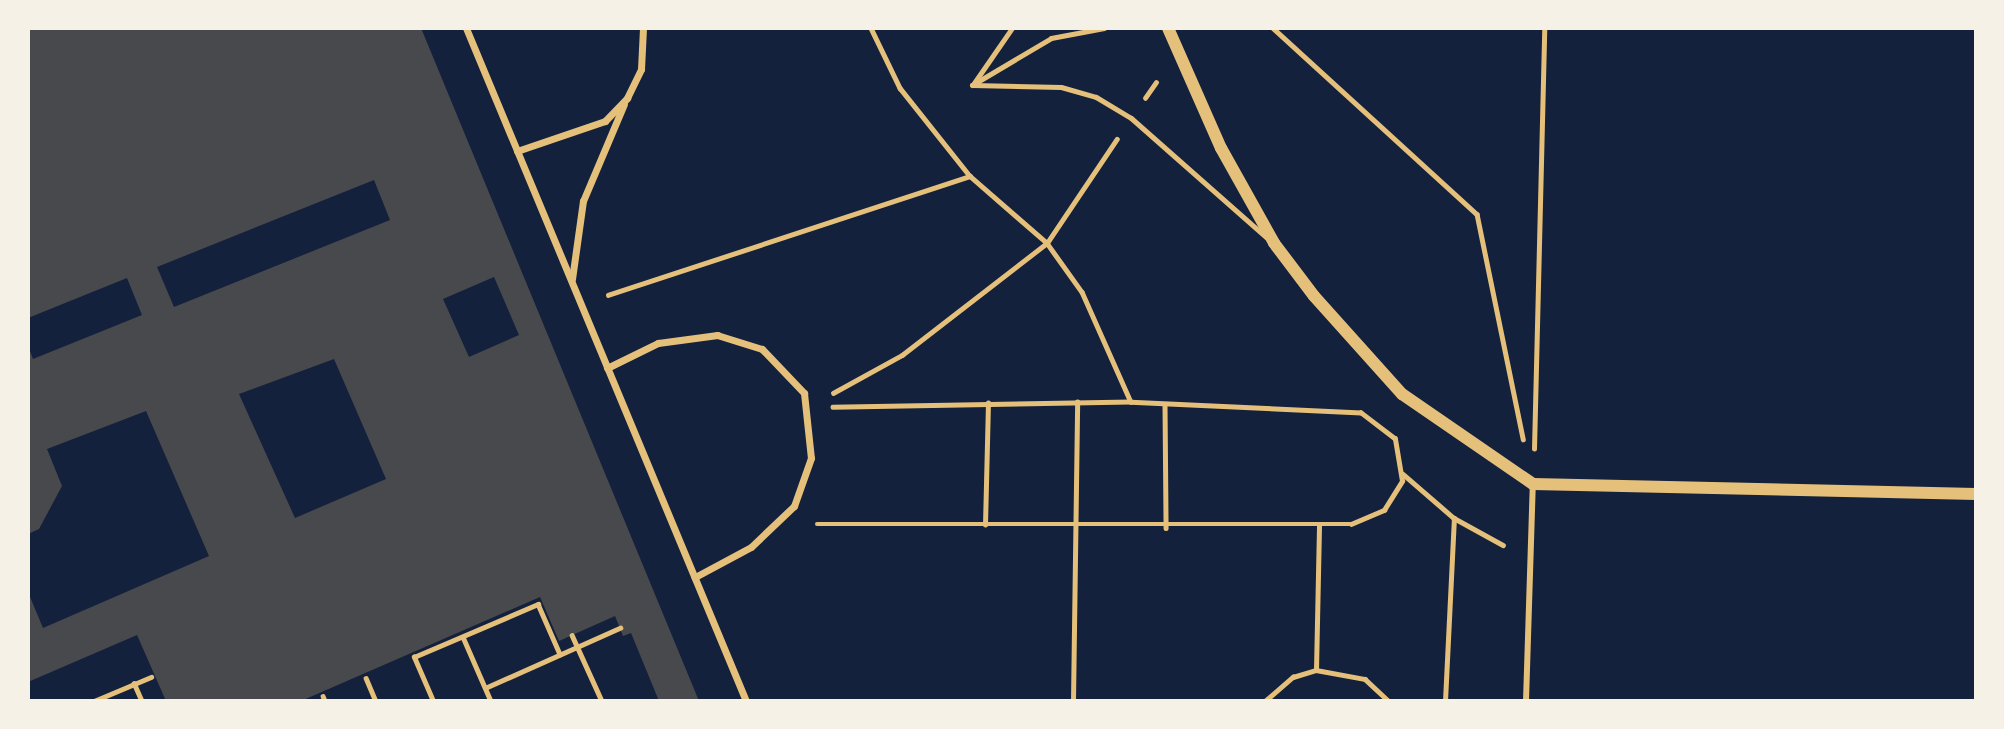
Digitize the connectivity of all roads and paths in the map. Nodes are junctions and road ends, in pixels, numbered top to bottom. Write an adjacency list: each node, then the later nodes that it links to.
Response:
1 (466, 28): 12 (street)
2 (643, 28): 10 (street)
3 (871, 28): 13 (path)
4 (1012, 28): 9 (lane)
5 (1104, 28): 9 (lane)
6 (1168, 28): 15 (street)
7 (1273, 28): 25 (path)
8 (1544, 28): 25 (path)
9 (972, 85): 11 (lane)
10 (627, 97): 12 (street); 16 (street)
11 (1131, 118): 14 (path); 15 (lane)
12 (517, 151): 16 (street)
13 (970, 176): 14 (path); 17 (path)
14 (1047, 243): 20 (path); 23 (path)
15 (1274, 243): 25 (street)
16 (572, 282): 17 (street)
17 (581, 304): 18 (street)
18 (607, 368): 23 (street); 34 (street)
19 (1077, 402): 20 (path); 21 (path); 31 (path)
20 (1131, 402): 22 (path)
21 (988, 404): 23 (path); 29 (path)
22 (1165, 404): 24 (path); 32 (path)
23 (808, 407): 27 (street)
24 (1402, 474): 28 (path); 30 (path)
25 (1533, 484): 26 (street); 33 (street)
26 (1976, 494)
27 (794, 506): 29 (path); 34 (street)
28 (1454, 518): 33 (path); 56 (path)
29 (985, 525): 31 (path)
30 (1320, 525): 32 (path); 40 (path)
31 (1079, 526): 32 (path); 53 (path)
32 (1166, 528)
33 (1530, 550): 57 (street)
34 (695, 577): 52 (street)
35 (620, 628): 38 (path)
36 (572, 635): 38 (path)
37 (463, 637): 39 (path); 44 (path); 49 (path)
38 (578, 647): 39 (path); 51 (path)
39 (560, 654): 44 (path)
40 (1315, 670): 54 (path); 55 (path)
41 (151, 677): 43 (path)
42 (366, 678): 48 (path)
43 (134, 683): 45 (path); 47 (path)
44 (485, 688): 50 (path)
45 (106, 699): 46 (path)
46 (94, 701)
47 (142, 701)
48 (376, 701)
49 (433, 701)
50 (491, 701)
51 (602, 701)
52 (746, 701)
53 (1073, 701)
54 (1265, 701)
55 (1389, 701)
56 (1445, 701)
57 (1525, 701)

